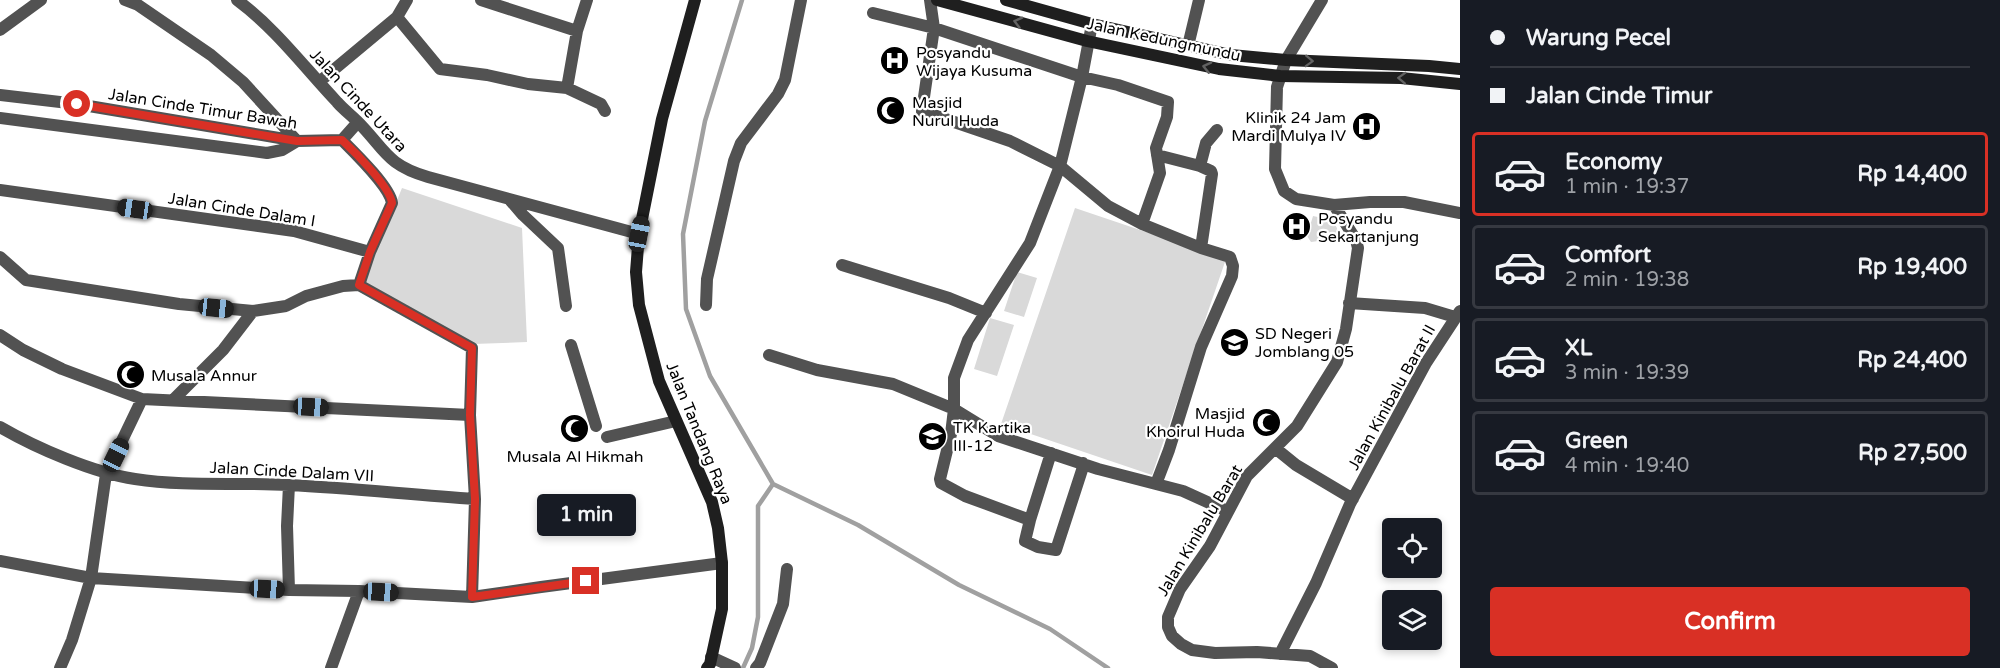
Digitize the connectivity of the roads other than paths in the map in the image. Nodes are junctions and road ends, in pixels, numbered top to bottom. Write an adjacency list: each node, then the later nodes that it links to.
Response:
1 (41, 0): 18 (street)
2 (126, 0): 35 (street)
3 (237, 0): 26 (street, Jalan Cinde Utara)
4 (406, 0): 15 (street)
5 (481, 0): 19 (street)
6 (587, 0): 19 (street)
7 (695, 0): 44 (main road, Jalan Tandang Raya)
8 (801, 0): 51 (street)
9 (930, 0): 17 (street)
10 (937, 0): 20 (main road, Jalan Kedungmundu, one-way to 10)
11 (1006, 0): 16 (main road, Jalan Kedungmundu)
12 (1199, 0): 21 (street)
13 (1322, 0): 22 (street)
14 (873, 14): 17 (street)
15 (397, 17): 26 (street); 28 (street)
16 (1092, 24): 20 (street); 21 (main road, Jalan Kedungmundu)
17 (934, 28): 25 (street); 37 (street)
18 (0, 30)
19 (577, 30): 28 (street)
20 (1087, 41): 24 (main road, Jalan Kedungmundu, one-way to 20); 25 (street)
21 (1188, 46): 22 (main road, Jalan Kedungmundu)
22 (1287, 60): 23 (main road, Jalan Kedungmundu, one-way to 23); 24 (street)
23 (1460, 69)
24 (1280, 76): 27 (main road, Jalan Kedungmundu, one-way to 24); 41 (street)
25 (1082, 77): 36 (street); 37 (street)
26 (319, 82): 32 (street, Jalan Cinde Utara)
27 (1460, 84)
28 (567, 88): 30 (street)
29 (0, 95): 35 (street, Jalan Cinde Timur Bawah)
30 (605, 111)
31 (0, 118): 35 (street)
32 (358, 122): 34 (street); 40 (street, Jalan Cinde Utara)
33 (1217, 130): 38 (street)
34 (342, 140): 35 (street, Jalan Cinde Timur Bawah); 46 (street)
35 (297, 141)
36 (1157, 155): 38 (street); 43 (street)
37 (1060, 166): 43 (street); 54 (street)
38 (1200, 166): 45 (street)
39 (0, 190): 46 (street, Jalan Cinde Dalam I)
40 (510, 200): 44 (street, Jalan Cinde Utara); 52 (street)
41 (1334, 205): 42 (street); 50 (street, Jalan Kinibalu Barat)
42 (1460, 213)
43 (1142, 224): 45 (street)
44 (639, 234): 63 (main road, Jalan Tandang Raya)
45 (1201, 249): 71 (street)
46 (370, 252): 49 (street)
47 (0, 257): 53 (street)
48 (842, 265): 54 (street)
49 (359, 285): 53 (street); 62 (street)
50 (1349, 303): 55 (street); 67 (street, Jalan Kinibalu Barat)
51 (706, 304)
52 (566, 306)
53 (253, 311): 60 (street)
54 (986, 313): 61 (street)
55 (1458, 314): 74 (street, Jalan Kinibalu Barat II)
56 (0, 335): 59 (street)
57 (571, 345): 64 (street)
58 (769, 355): 61 (street)
59 (142, 399): 60 (street); 70 (street)
60 (174, 399): 62 (street)
61 (954, 409): 68 (street); 76 (street)
62 (470, 415): 73 (street)
63 (676, 421): 66 (street); 78 (main road, Jalan Tandang Raya)
64 (596, 426)
65 (0, 427): 70 (street, Jalan Cinde Dalam VII)
66 (607, 437)
67 (1275, 448): 74 (street); 75 (street, Jalan Kinibalu Barat)
68 (1051, 453): 69 (street); 76 (street)
69 (1083, 463): 71 (street); 76 (street)
70 (106, 474): 72 (street, Jalan Cinde Dalam VII); 80 (street)
71 (1156, 484): 75 (street)
72 (289, 485): 73 (street, Jalan Cinde Dalam VII); 81 (street)
73 (475, 499): 83 (street)
74 (1353, 499): 84 (street, Jalan Kinibalu Barat II)
75 (1227, 511): 84 (street, Jalan Kinibalu Barat)
76 (1030, 520)
77 (0, 561): 80 (street)
78 (722, 563): 83 (street); 85 (main road, Jalan Tandang Raya)
79 (787, 569): 89 (street)
80 (91, 578): 81 (street); 87 (street)
81 (289, 590): 82 (street)
82 (359, 591): 83 (street); 88 (street)
83 (472, 597)
84 (1280, 654): 90 (street, Jalan Kinibalu Barat)
85 (710, 664): 86 (street)
86 (731, 666)
87 (60, 668)
88 (331, 668)
89 (756, 668)
90 (1332, 668)

